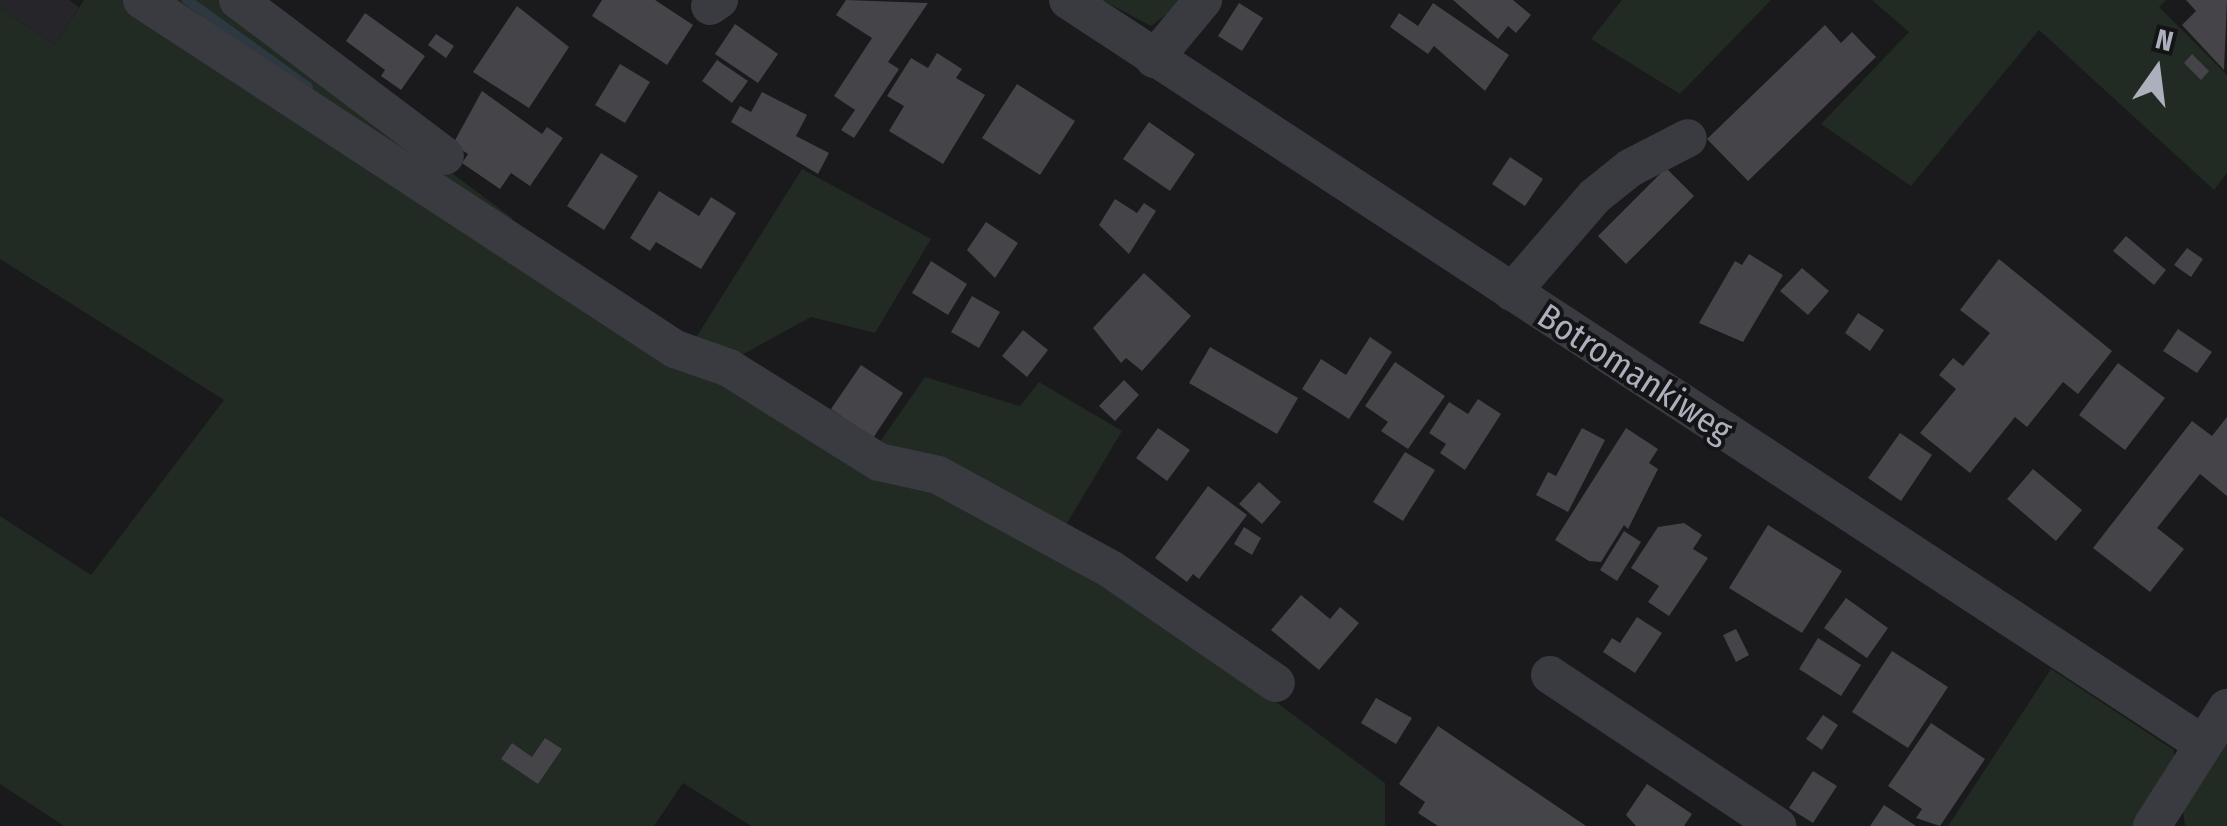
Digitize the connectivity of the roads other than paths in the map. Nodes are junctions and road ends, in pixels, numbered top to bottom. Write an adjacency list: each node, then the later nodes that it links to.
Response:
1 (142, 0): 10 (street)
2 (238, 0): 7 (street)
3 (1068, 0): 5 (street, Botromankiweg)
4 (1204, 0): 5 (street)
5 (1154, 59): 8 (street, Botromankiweg)
6 (1688, 138): 8 (street)
7 (445, 156)
8 (1512, 292): 12 (street, Botromankiweg)
9 (1550, 675): 14 (street)
10 (1276, 683)
11 (2227, 708): 12 (street)
12 (2203, 744): 13 (street)
13 (2159, 823)
14 (1777, 826)

